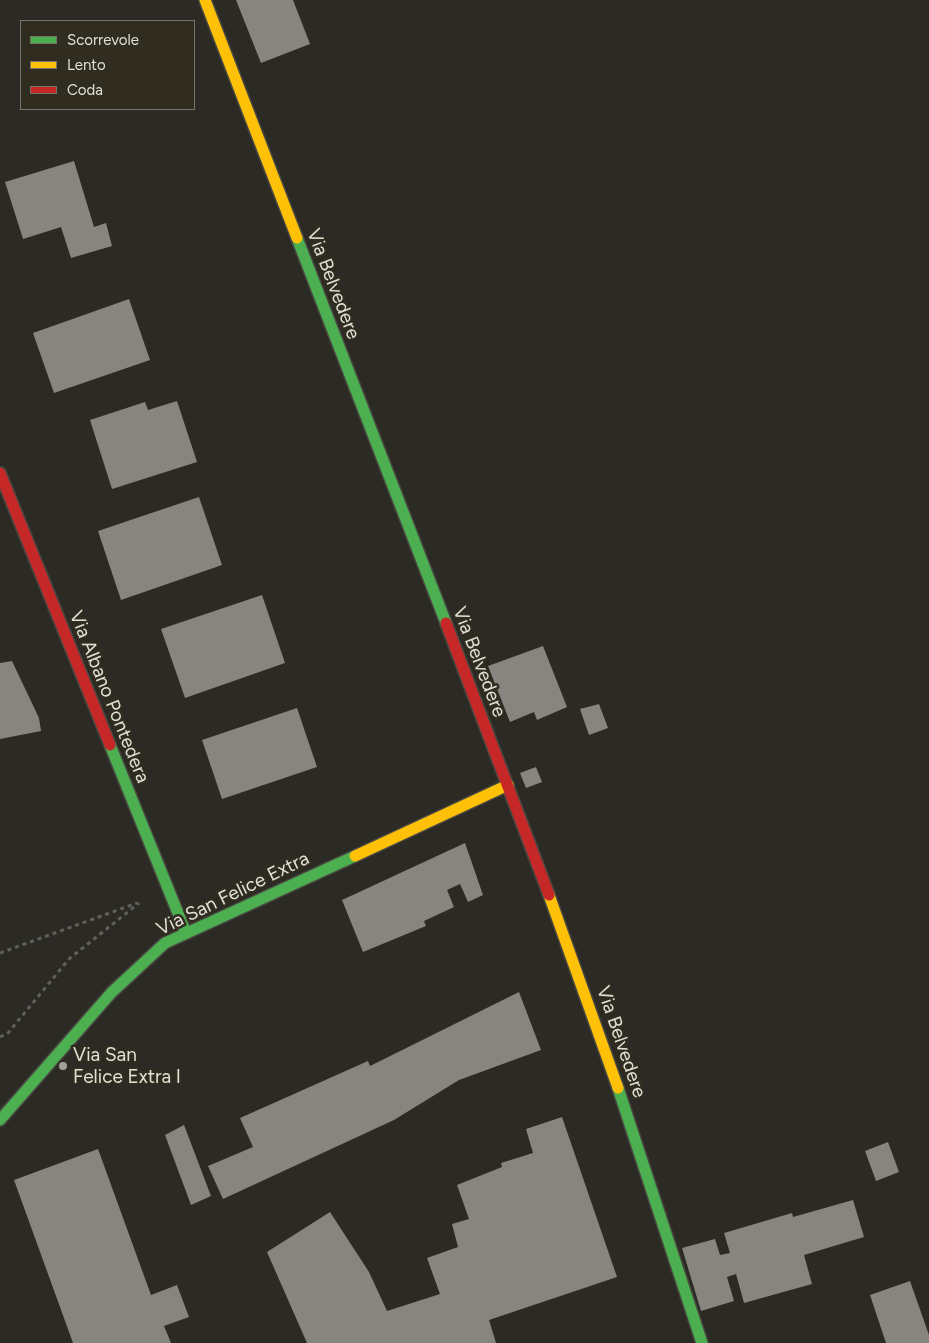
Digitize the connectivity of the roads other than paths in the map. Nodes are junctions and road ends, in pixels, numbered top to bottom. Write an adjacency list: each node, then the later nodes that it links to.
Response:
1 (205, 0): 3 (street, Via Belvedere)
2 (0, 473): 4 (street, Via Albano Pontedera)
3 (508, 785): 4 (street, Via San Felice Extra); 6 (street, Via Belvedere)
4 (186, 933): 5 (street, Via San Felice Extra)
5 (0, 1120)
6 (702, 1343)

